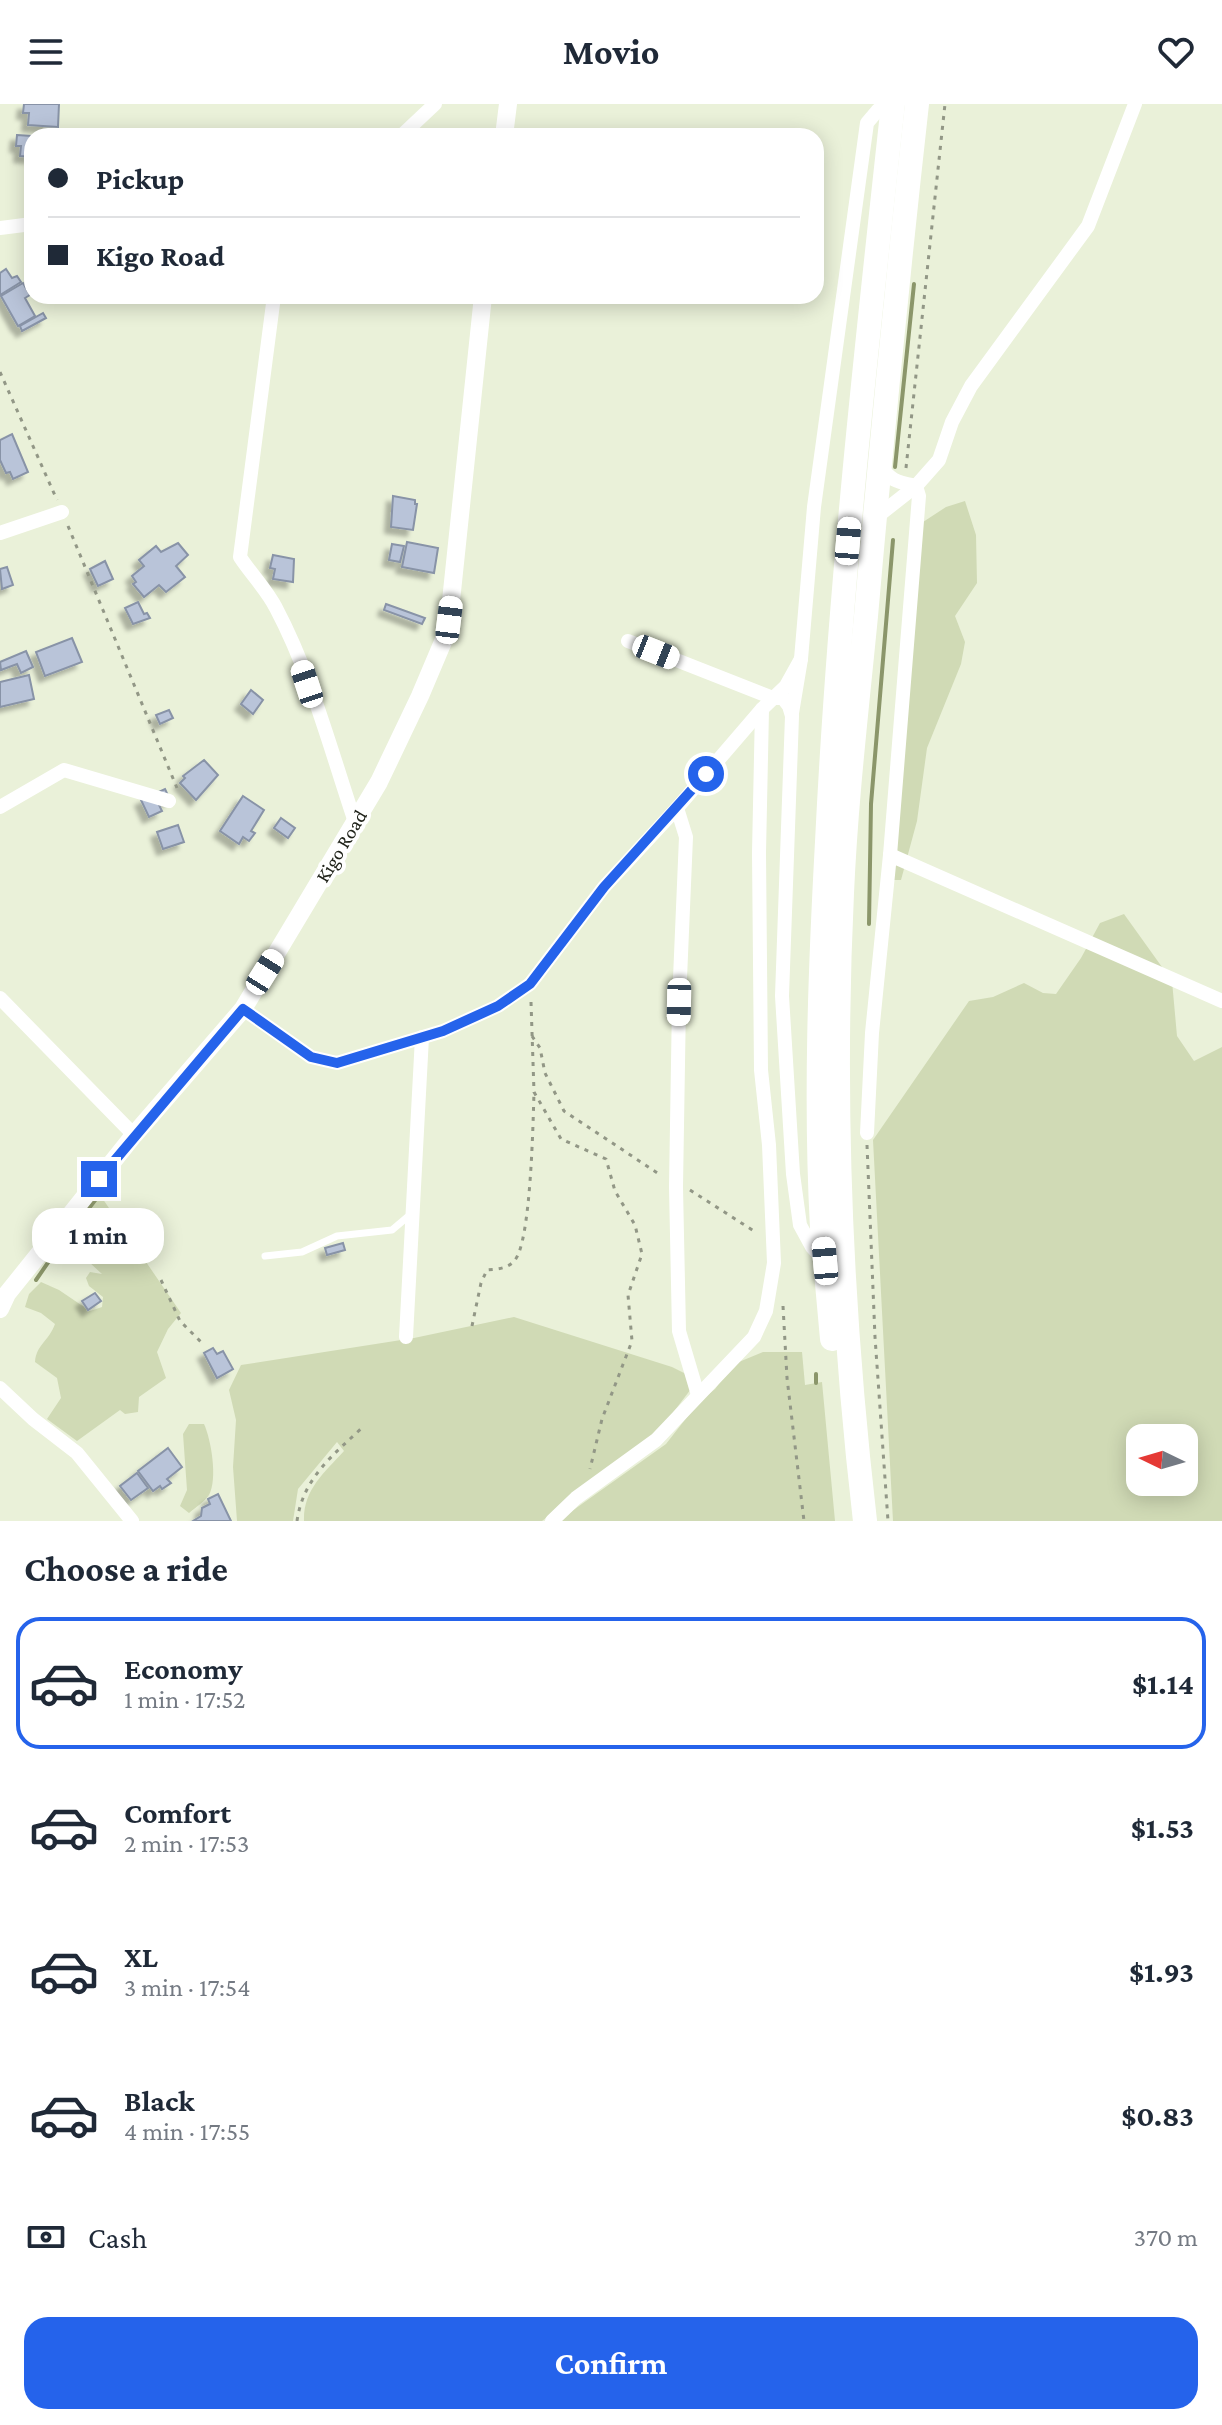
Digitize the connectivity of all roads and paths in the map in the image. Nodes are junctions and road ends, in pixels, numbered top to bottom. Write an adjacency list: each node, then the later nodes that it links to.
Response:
1 (435, 104): 6 (street)
2 (508, 104): 7 (street)
3 (945, 104): 14 (path)
4 (1135, 104): 14 (street)
5 (901, 105): 13 (highway); 19 (street); 41 (highway)
6 (410, 128)
7 (505, 128)
8 (24, 225): 9 (street)
9 (0, 228)
10 (273, 304): 26 (street)
11 (482, 304): 26 (street, Kigo Road)
12 (0, 372): 15 (path)
13 (880, 464): 14 (street); 16 (highway)
14 (910, 484): 16 (street); 27 (street)
15 (62, 512): 17 (street); 23 (path)
16 (874, 519): 57 (highway)
17 (0, 533)
18 (628, 641): 20 (street)
19 (801, 659): 20 (street); 22 (street)
20 (773, 698): 21 (street); 22 (street)
21 (762, 709): 25 (street); 39 (street)
22 (792, 716): 41 (street)
23 (174, 797): 24 (street)
24 (0, 807)
25 (677, 808): 28 (street); 37 (street)
26 (355, 822): 31 (street, Kigo Road)
27 (890, 855): 30 (street); 35 (street)
28 (530, 984): 32 (path); 33 (street)
29 (0, 998): 36 (street)
30 (1222, 1001)
31 (243, 1009): 33 (street); 36 (street, Kigo Road)
32 (532, 1036): 34 (path); 37 (path)
33 (422, 1037): 38 (street)
34 (534, 1092): 45 (path); 51 (path)
35 (867, 1133): 58 (path)
36 (134, 1135): 44 (street, Kigo Road)
37 (676, 1187): 39 (path); 49 (street)
38 (413, 1212): 40 (lane); 46 (street)
39 (773, 1243): 49 (street)
40 (265, 1256)
41 (825, 1261): 56 (highway)
42 (161, 1280): 47 (path)
43 (783, 1305): 55 (path)
44 (0, 1309)
45 (472, 1326)
46 (406, 1337)
47 (202, 1343)
48 (0, 1388): 52 (street)
49 (698, 1395): 51 (street)
50 (364, 1426): 53 (path)
51 (584, 1492): 54 (street)
52 (132, 1521)
53 (297, 1521)
54 (552, 1521)
55 (804, 1521)
56 (848, 1521)
57 (865, 1521)
58 (888, 1521)

